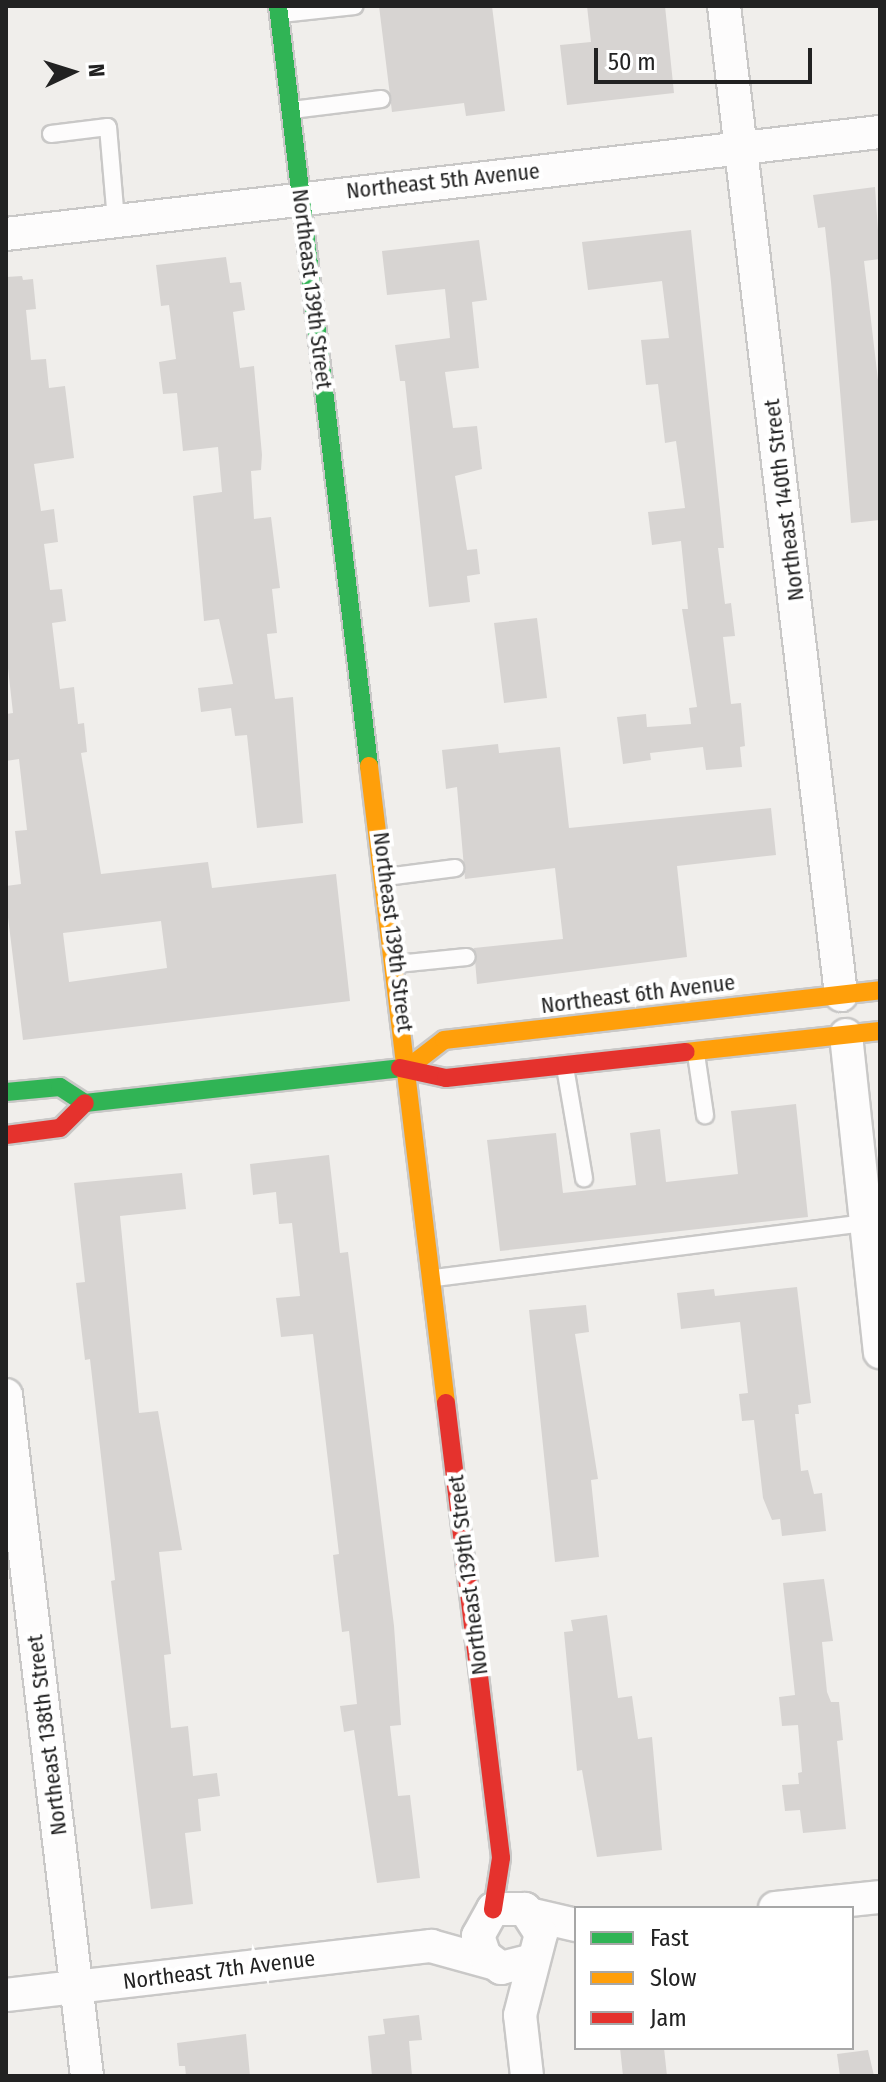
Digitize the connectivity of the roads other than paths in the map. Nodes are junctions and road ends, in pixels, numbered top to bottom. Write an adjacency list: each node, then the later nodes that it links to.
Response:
1 (355, 6): 3 (lane)
2 (724, 6): 8 (street, Northeast 140th Street)
3 (278, 10): 5 (street, Northeast 139th Street)
4 (381, 99): 5 (lane)
5 (290, 110): 9 (street, Northeast 139th Street)
6 (880, 132): 8 (street, Northeast 5th Avenue)
7 (51, 134): 10 (lane)
8 (742, 148): 9 (street, Northeast 5th Avenue); 17 (street, Northeast 140th Street)
9 (300, 198): 10 (street, Northeast 5th Avenue); 13 (street, Northeast 139th Street)
10 (116, 221): 11 (street, Northeast 5th Avenue)
11 (6, 234)
12 (455, 868): 13 (lane)
13 (386, 877): 15 (street, Northeast 139th Street)
14 (467, 957): 15 (lane)
15 (397, 964): 21 (street, Northeast 139th Street)
16 (880, 990): 17 (street, Northeast 6th Avenue)
17 (841, 995): 21 (street, Northeast 6th Avenue)
18 (880, 1031): 19 (street)
19 (846, 1035): 20 (street); 28 (street)
20 (696, 1052): 22 (street); 25 (lane)
21 (409, 1067): 22 (street); 24 (street); 29 (street, Northeast 139th Street)
22 (565, 1067): 27 (lane)
23 (6, 1092): 24 (street)
24 (85, 1103): 26 (street)
25 (705, 1115)
26 (9, 1140)
27 (584, 1178)
28 (866, 1223): 29 (lane); 30 (street)
29 (433, 1279): 32 (street, Northeast 139th Street)
30 (880, 1352)
31 (6, 1395): 40 (street, Northeast 138th Street)
32 (501, 1858): 35 (street, Northeast 139th Street)
33 (880, 1897): 34 (street)
34 (794, 1906)
35 (509, 1912): 36 (street); 38 (street, Northeast 7th Avenue); 39 (street); 39 (street)
36 (574, 1925)
37 (574, 1936): 39 (street)
38 (431, 1946): 39 (street, Northeast 7th Avenue); 40 (street, Northeast 7th Avenue)
39 (515, 1962): 43 (street)
40 (77, 1986): 41 (street, Northeast 7th Avenue); 42 (street, Northeast 138th Street)
41 (6, 1995)
42 (87, 2076)
43 (527, 2076)

